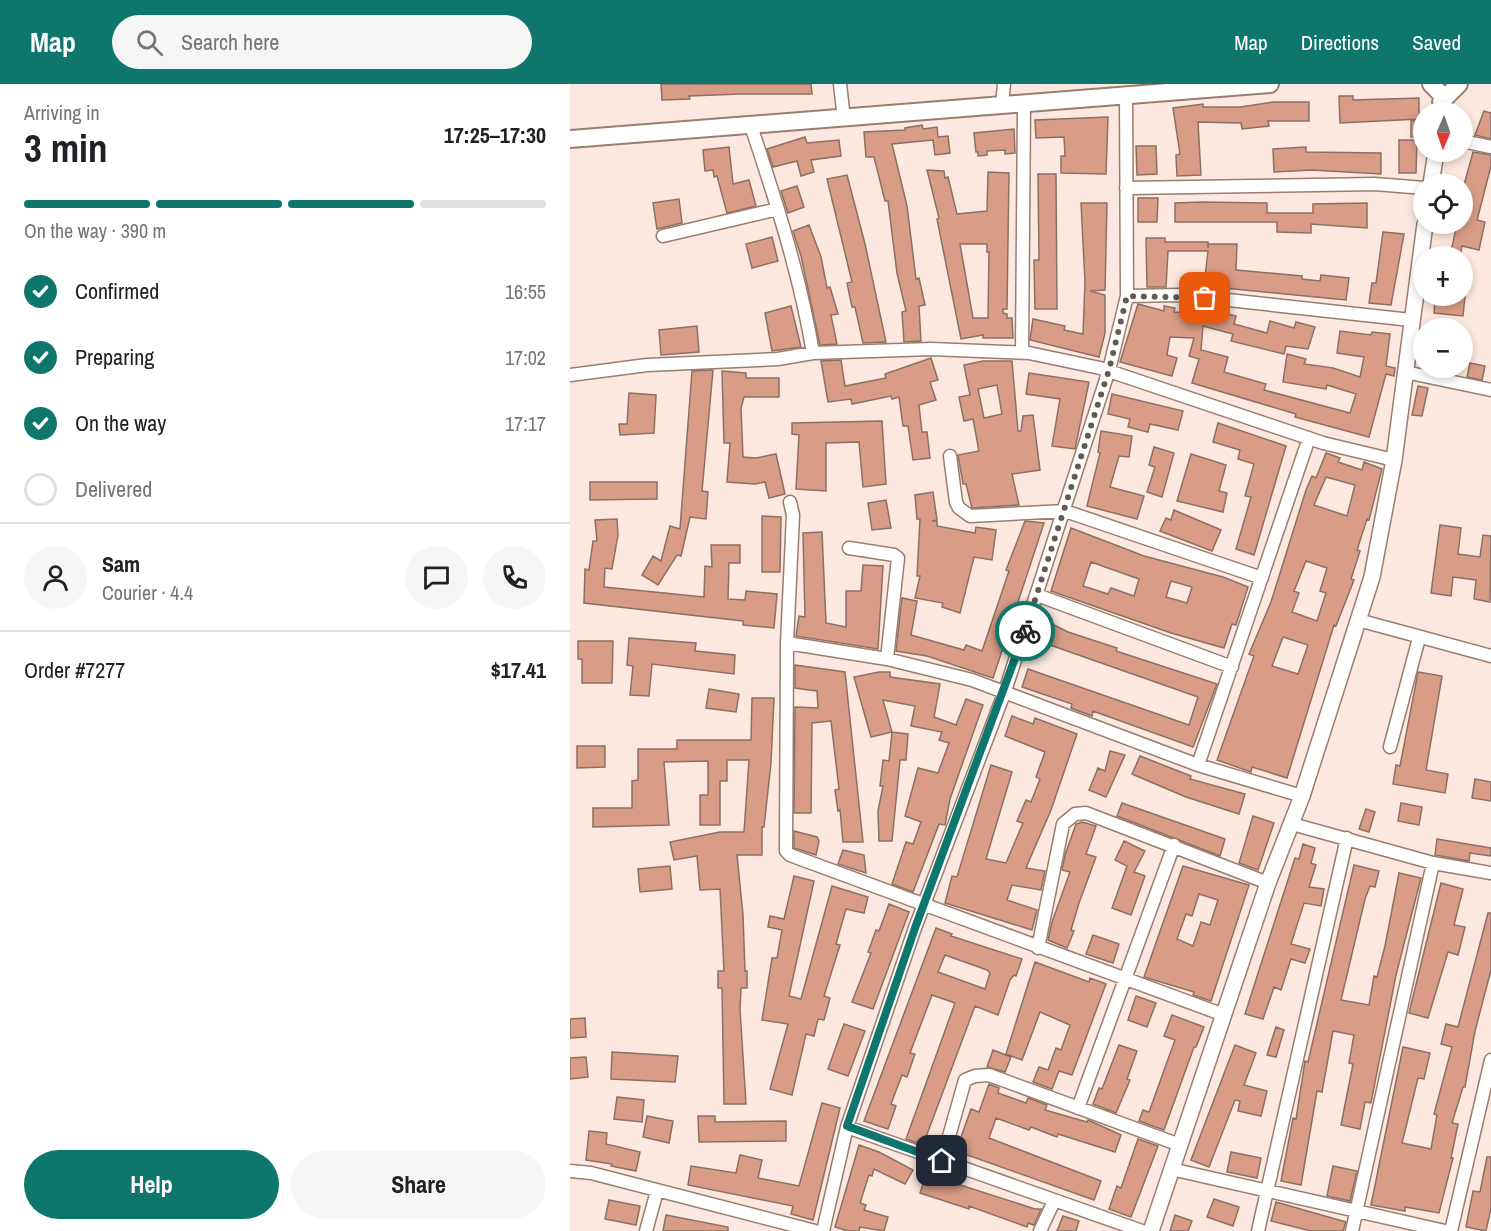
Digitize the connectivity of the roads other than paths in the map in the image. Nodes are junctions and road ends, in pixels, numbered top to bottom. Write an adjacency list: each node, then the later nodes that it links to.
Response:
1 (840, 84): 9 (street)
2 (1004, 84): 8 (street)
3 (1270, 84): 5 (main road)
4 (1459, 84): 6 (main road)
5 (1131, 91): 7 (main road); 15 (street)
6 (1439, 95)
7 (1024, 104): 8 (main road); 21 (street)
8 (1002, 105): 9 (main road)
9 (844, 119): 10 (main road)
10 (751, 126): 11 (main road); 16 (street)
11 (570, 139)
12 (1473, 143): 13 (street)
13 (1491, 147)
14 (1413, 187): 15 (street)
15 (1126, 188): 19 (street)
16 (778, 209): 18 (street); 22 (street)
17 (1424, 234): 20 (street)
18 (663, 236)
19 (1127, 296): 20 (street); 23 (street)
20 (1411, 320): 24 (street)
21 (1022, 352): 22 (street); 23 (street)
22 (813, 353): 25 (street)
23 (1109, 370): 27 (street); 31 (street)
24 (1405, 372): 26 (street); 29 (street)
25 (570, 375)
26 (1491, 390)
27 (1309, 438): 29 (street); 33 (street)
28 (950, 456): 31 (street)
29 (1394, 460): 35 (street)
30 (790, 502): 37 (street)
31 (1065, 511): 33 (street); 34 (street)
32 (849, 548): 39 (street)
33 (1262, 578): 40 (street)
34 (1037, 595): 40 (street); 41 (street)
35 (1358, 620): 36 (street); 44 (street)
36 (1419, 638): 38 (street); 42 (street)
37 (787, 643): 39 (street); 51 (street)
38 (1491, 656)
39 (887, 659): 41 (street)
40 (1232, 667): 43 (street)
41 (1005, 691): 43 (street); 51 (street)
42 (1390, 747)
43 (1198, 765): 44 (street)
44 (1302, 796): 45 (street)
45 (1292, 824): 46 (street); 50 (street)
46 (1347, 838): 48 (street); 62 (street)
47 (1174, 845): 50 (street); 52 (street); 53 (street)
48 (1433, 863): 49 (street); 65 (street)
49 (1491, 873)
50 (1268, 883): 54 (street)
51 (923, 907): 52 (street); 57 (street)
52 (1038, 948): 53 (street)
53 (1125, 979): 54 (street); 56 (street)
54 (1224, 1015): 58 (street)
55 (1491, 1060): 75 (street)
56 (1078, 1108): 58 (street); 59 (street)
57 (847, 1126): 59 (street); 68 (street)
58 (1179, 1145): 60 (street)
59 (942, 1161): 64 (street)
60 (1172, 1169): 62 (street); 71 (street)
61 (570, 1171): 63 (street)
62 (1268, 1190): 65 (street); 72 (street)
63 (657, 1191): 66 (street); 67 (street)
64 (1054, 1201): 69 (street); 70 (street)
65 (1357, 1209): 73 (street); 74 (street)
66 (646, 1231)
67 (815, 1231)
68 (823, 1231)
69 (1040, 1231)
70 (1142, 1231)
71 (1151, 1231)
72 (1258, 1231)
73 (1352, 1231)
74 (1445, 1231)
75 (1451, 1231)

